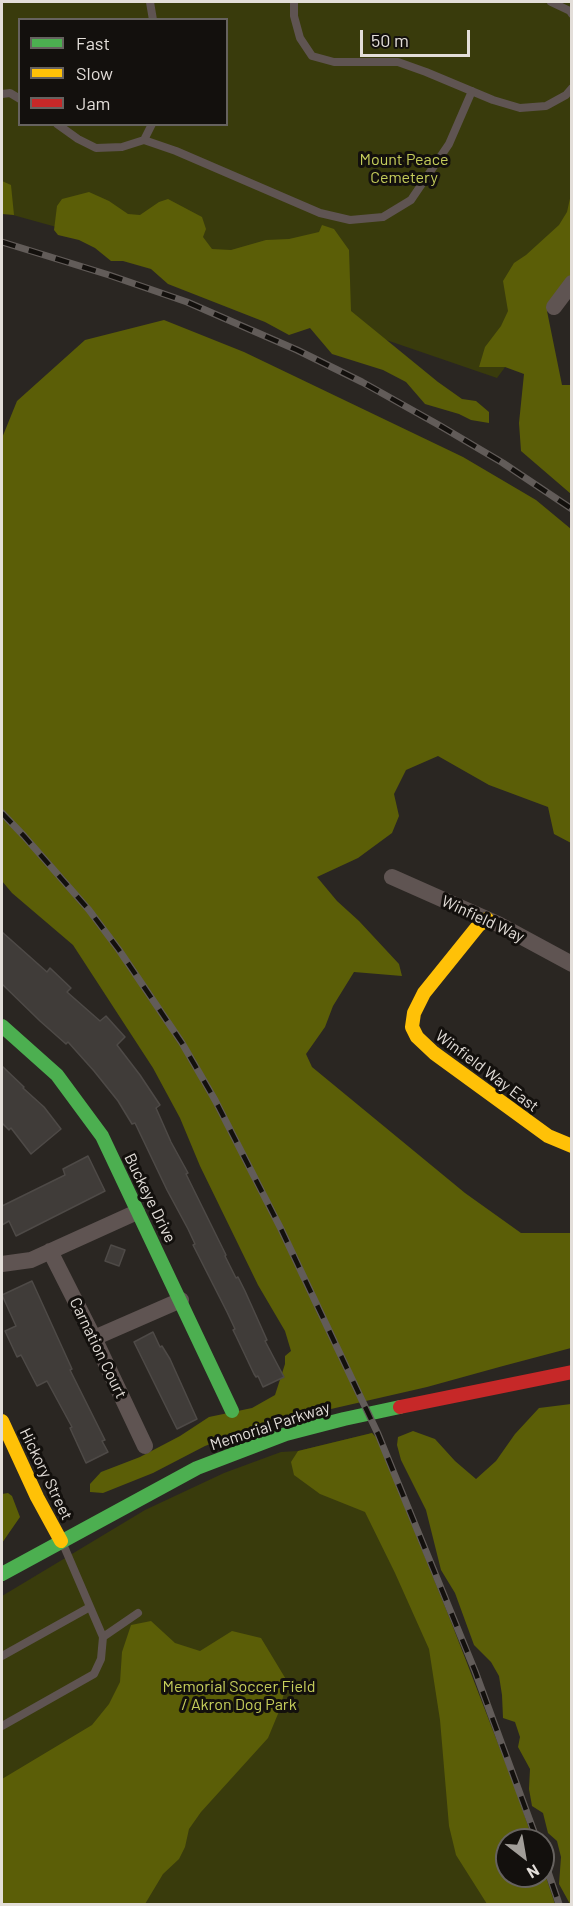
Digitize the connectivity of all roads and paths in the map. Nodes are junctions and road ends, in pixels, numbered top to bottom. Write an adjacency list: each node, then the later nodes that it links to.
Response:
1 (150, 2): 5 (lane)
2 (294, 2): 7 (lane)
3 (551, 2): 4 (lane)
4 (572, 14)
5 (153, 18)
6 (572, 88): 7 (lane)
7 (472, 91): 12 (lane)
8 (2, 94): 9 (lane)
9 (18, 98)
10 (60, 126): 12 (lane)
11 (151, 126): 12 (lane)
12 (144, 140)
13 (572, 283): 14 (street)
14 (554, 307)
15 (392, 878): 16 (street, Winfield Way)
16 (487, 919): 17 (street, Winfield Way); 19 (street, Winfield Way East)
17 (572, 964)
18 (2, 1026): 20 (street, Buckeye Drive)
19 (572, 1146)
20 (137, 1212): 21 (street); 23 (street, Buckeye Drive)
21 (50, 1251): 22 (street); 24 (street, Carnation Court)
22 (2, 1264)
23 (181, 1300): 24 (street); 26 (street, Buckeye Drive)
24 (94, 1338): 28 (street, Carnation Court)
25 (572, 1372): 29 (street, Memorial Parkway)
26 (232, 1411)
27 (2, 1421): 29 (street, Hickory Street)
28 (145, 1446)
29 (62, 1541): 30 (street, Memorial Parkway); 31 (lane)
30 (2, 1574)
31 (90, 1607): 33 (lane); 34 (lane)
32 (138, 1613): 33 (lane)
33 (103, 1637): 35 (lane)
34 (2, 1656)
35 (2, 1726)

